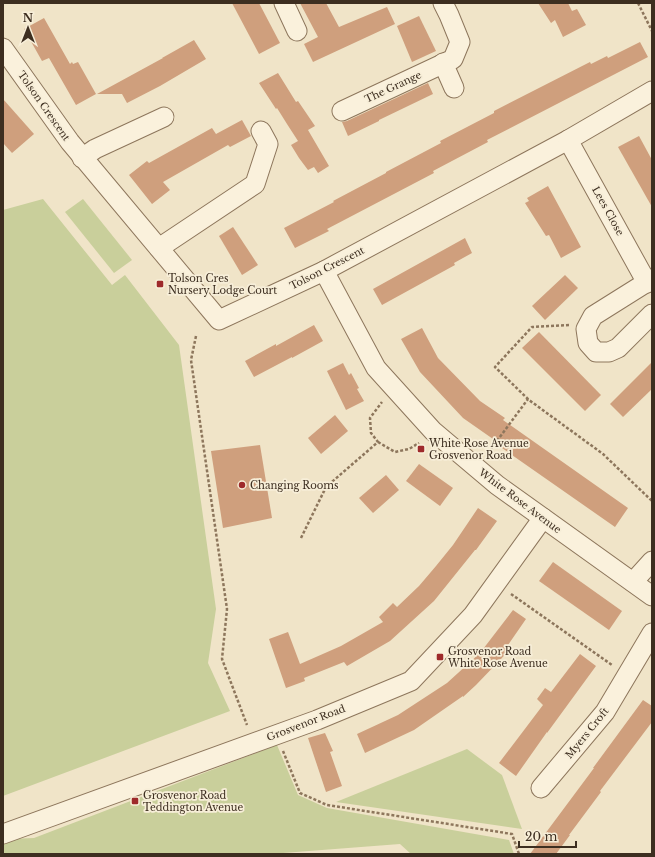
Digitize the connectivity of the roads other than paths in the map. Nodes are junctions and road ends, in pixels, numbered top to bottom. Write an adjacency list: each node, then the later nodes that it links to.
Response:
1 (284, 3): 3 (street)
2 (443, 3): 5 (street, The Grange)
3 (297, 30)
4 (3, 48): 12 (street, Tolson Crescent)
5 (443, 63): 6 (street); 8 (street, The Grange)
6 (454, 88)
7 (652, 91): 11 (street, Tolson Crescent)
8 (342, 111)
9 (164, 117): 12 (street)
10 (262, 131): 13 (street)
11 (568, 140): 14 (street, Tolson Crescent); 15 (street, Lees Close)
12 (82, 158): 13 (street, Tolson Crescent)
13 (159, 248): 14 (street, Tolson Crescent)
14 (324, 271): 17 (street, White Rose Avenue)
15 (650, 281): 16 (street, Lees Close)
16 (652, 314)
17 (543, 518): 19 (street, White Rose Avenue); 23 (street, Grosvenor Road)
18 (652, 561): 19 (street)
19 (633, 582): 20 (street, White Rose Avenue)
20 (652, 596)
21 (652, 633): 22 (street, Myers Croft)
22 (541, 788)
23 (3, 834)

